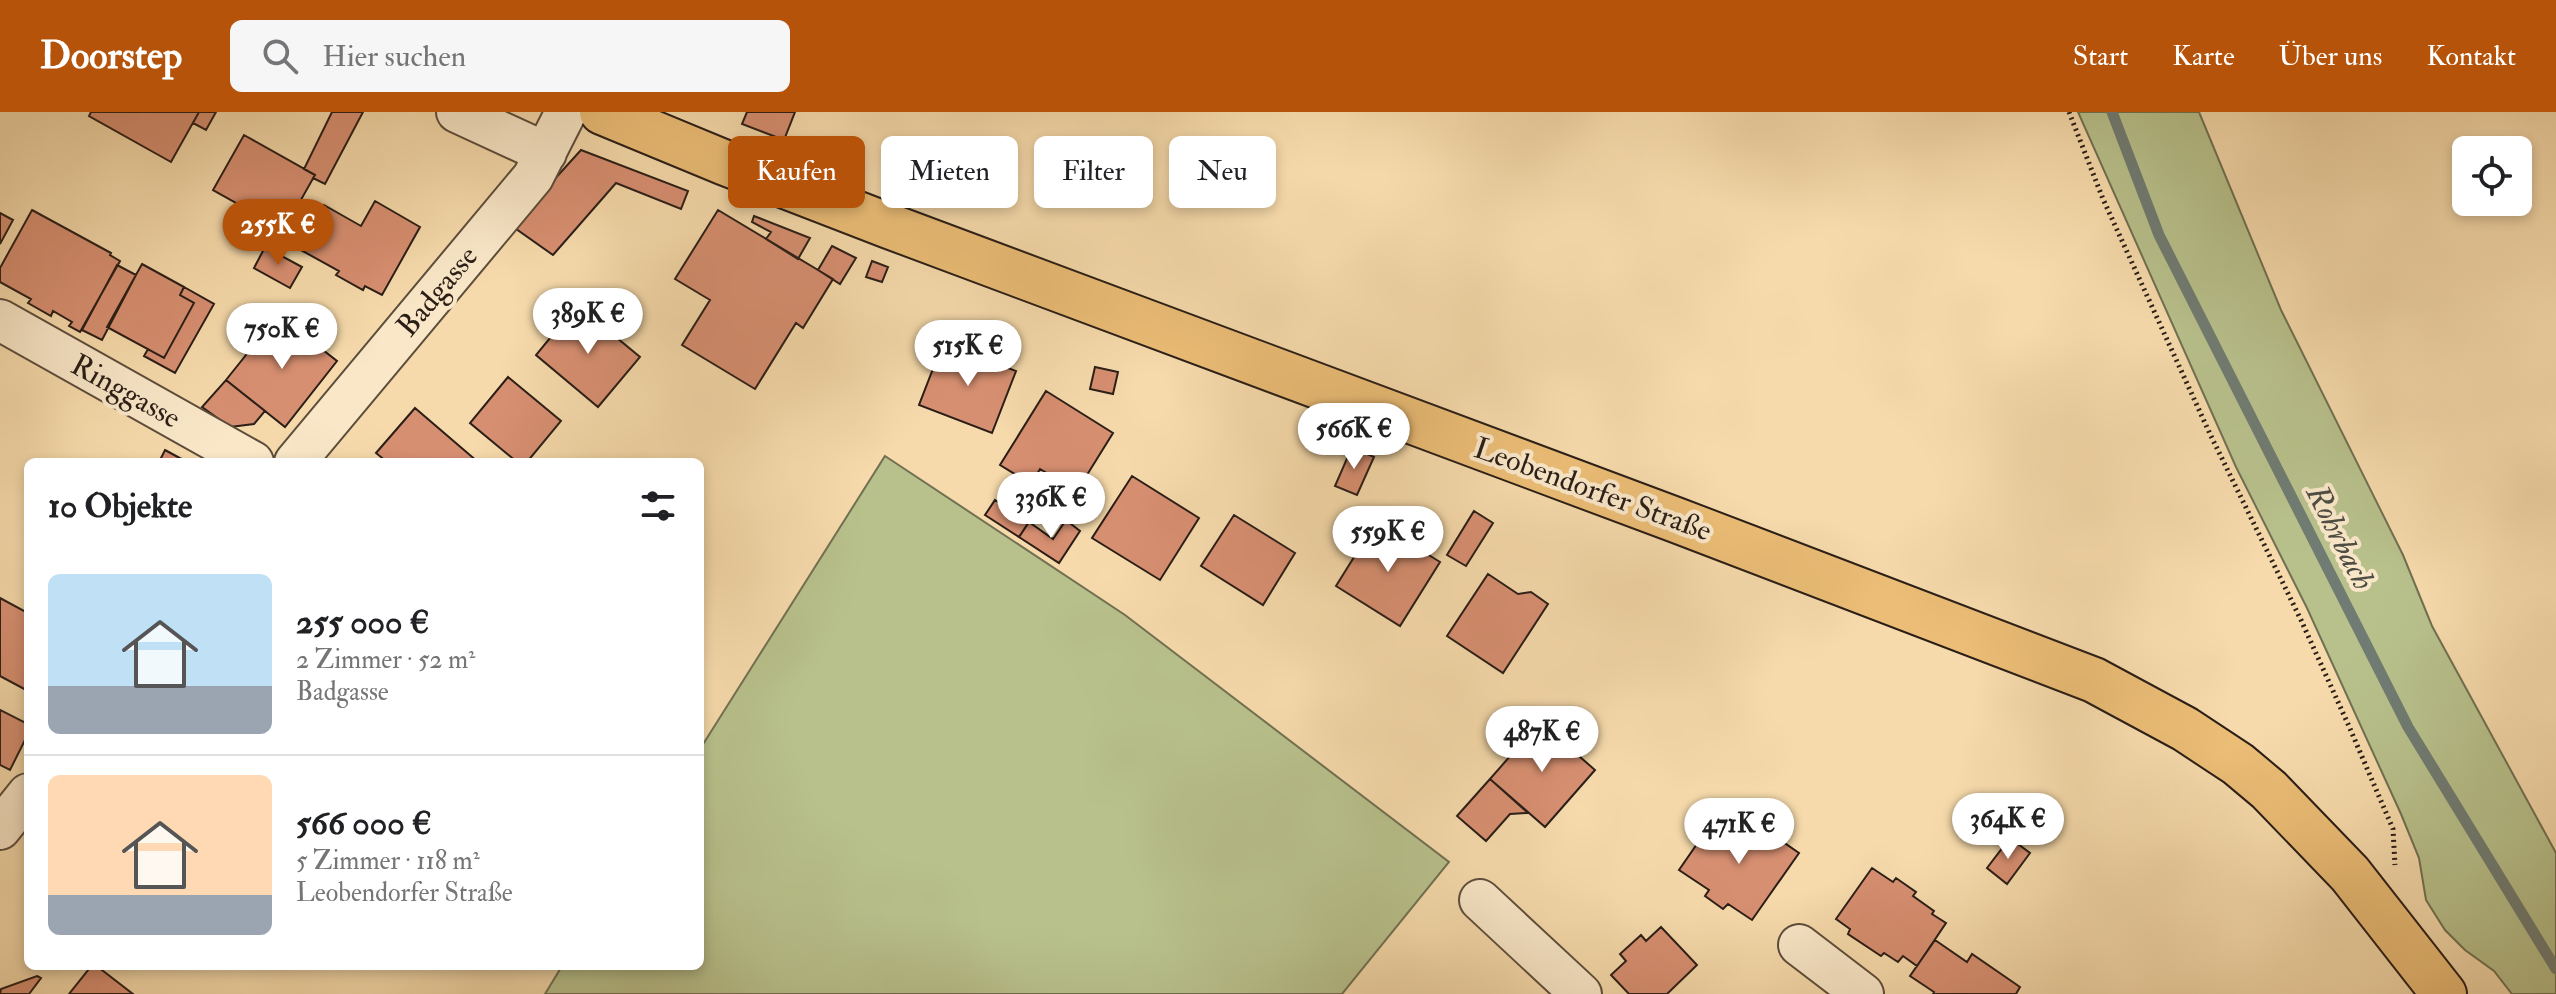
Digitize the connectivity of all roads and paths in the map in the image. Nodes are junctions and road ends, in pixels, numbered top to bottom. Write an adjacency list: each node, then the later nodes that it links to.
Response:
1 (457, 112): 5 (street)
2 (566, 112): 5 (street, Badgasse)
3 (602, 112): 12 (main road, Leobendorfer Straße)
4 (2069, 112): 12 (path)
5 (546, 153): 8 (street, Badgasse)
6 (0, 320): 7 (street, Ringgasse)
7 (246, 458)
8 (298, 458)
9 (24, 799): 10 (street)
10 (0, 829)
11 (1480, 900): 14 (street)
12 (2382, 914): 16 (main road, Leobendorfer Straße)
13 (1799, 945): 15 (street)
14 (1581, 994)
15 (1863, 994)
16 (2444, 994)

